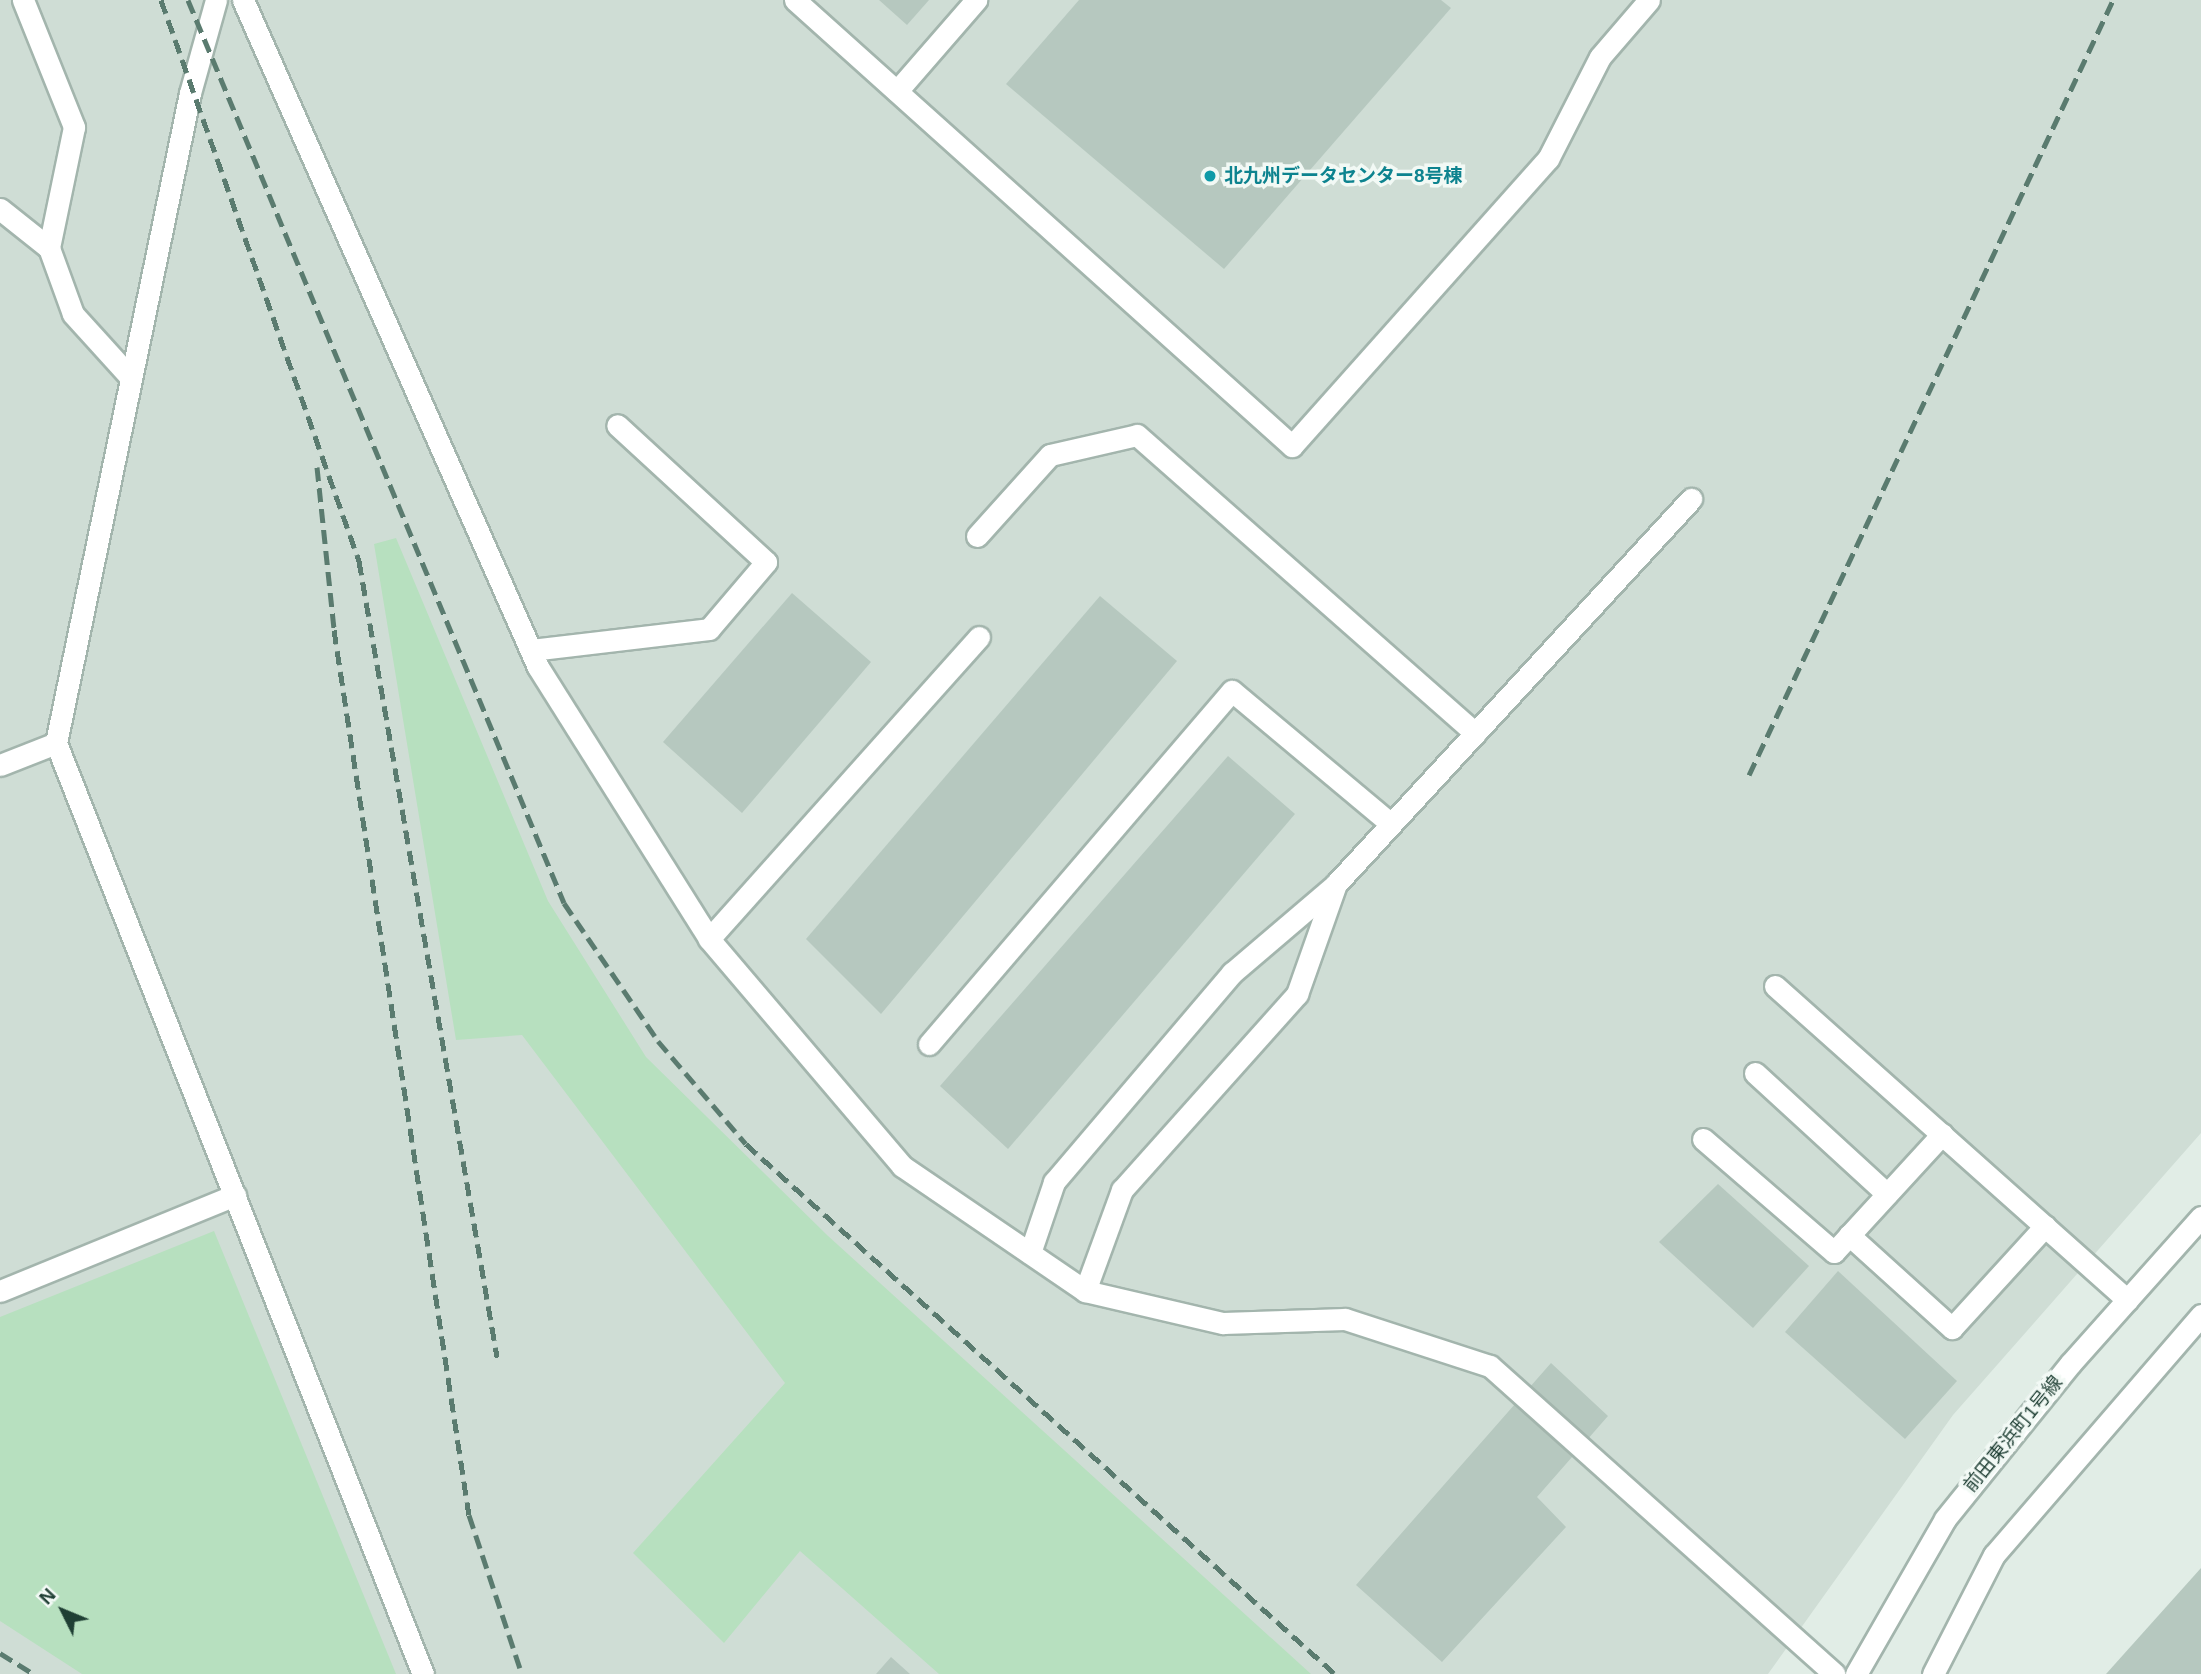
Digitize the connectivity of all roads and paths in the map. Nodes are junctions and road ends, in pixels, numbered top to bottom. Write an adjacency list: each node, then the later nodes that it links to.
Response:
1 (23, 0): 9 (street)
2 (216, 0): 10 (street)
3 (243, 0): 15 (street)
4 (795, 0): 7 (street)
5 (976, 0): 7 (street)
6 (1649, 0): 7 (street)
7 (897, 92)
8 (0, 209): 9 (street)
9 (49, 248): 10 (street)
10 (131, 378): 17 (street)
11 (617, 425): 15 (street)
12 (1691, 499): 16 (street)
13 (977, 536): 16 (street)
14 (979, 637): 21 (street)
15 (531, 650): 21 (street)
16 (1475, 733): 19 (street)
17 (56, 743): 18 (street); 28 (street)
18 (0, 765)
19 (1391, 824): 20 (street); 23 (street)
20 (1336, 884): 32 (street); 34 (street)
21 (709, 939): 32 (street)
22 (1775, 986): 25 (street)
23 (929, 1044)
24 (1755, 1073): 27 (street)
25 (1942, 1134): 27 (street); 30 (street)
26 (1703, 1139): 31 (street)
27 (1887, 1194): 31 (street)
28 (234, 1195): 33 (street); 37 (street)
29 (2201, 1217): 35 (street, 前田東浜町1号線)
30 (2045, 1226): 31 (street); 35 (street)
31 (1849, 1235)
32 (1030, 1253): 34 (street)
33 (0, 1291)
34 (1085, 1291): 38 (street)
35 (2127, 1300): 39 (street, 前田東浜町1号線)
36 (2201, 1315): 40 (street)
37 (423, 1674)
38 (1835, 1674)
39 (1856, 1674)
40 (1933, 1674)

